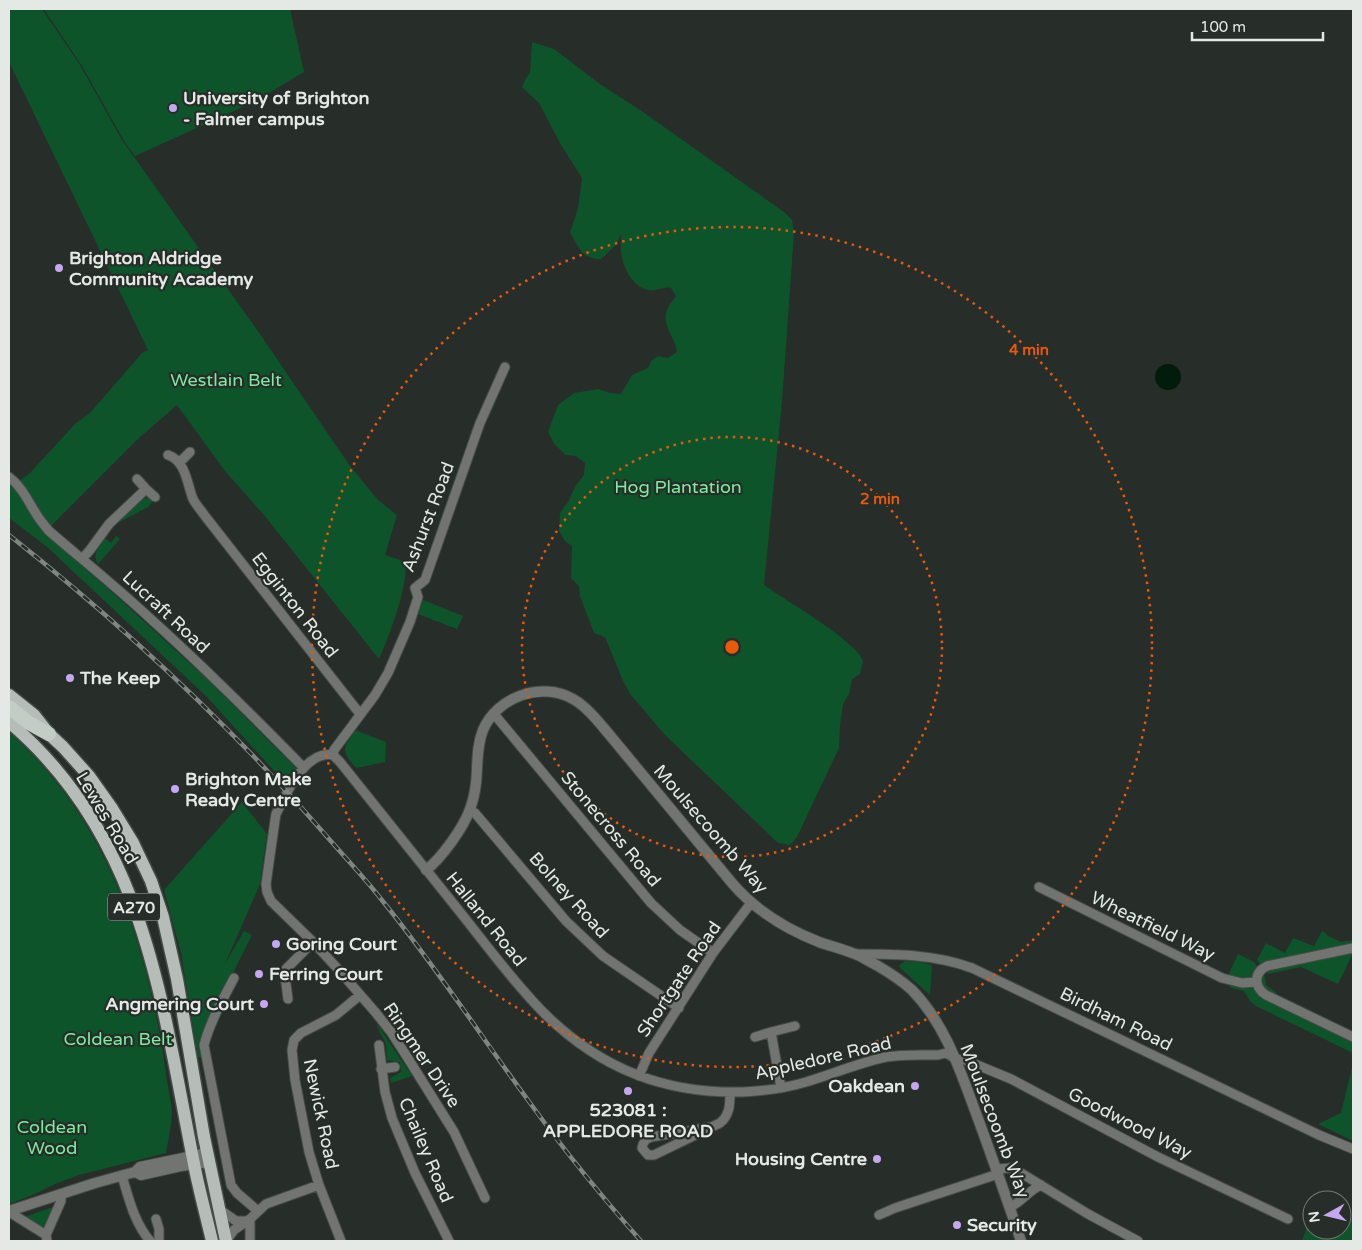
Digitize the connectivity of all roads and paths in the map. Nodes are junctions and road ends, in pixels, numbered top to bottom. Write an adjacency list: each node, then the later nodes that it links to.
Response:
1 (505, 367): 12 (street, Ashurst Road)
2 (190, 452): 4 (street)
3 (168, 455): 4 (street)
4 (179, 463): 12 (street, Egginton Road)
5 (9, 477): 9 (street, Lucraft Road)
6 (137, 479): 7 (street)
7 (146, 488): 8 (street); 9 (street)
8 (155, 497)
9 (82, 559): 17 (street, Lucraft Road)
10 (9, 695): 15 (main road, A270)
11 (9, 707): 15 (highway)
12 (360, 714): 16 (street, Ashurst Road)
13 (494, 714): 18 (street, Moulsecoomb Way); 21 (street, Moulsecoomb Way); 24 (street, Stonecross Road)
14 (9, 722): 45 (main road, Lewes Road / A270)
15 (49, 734): 44 (main road, Lewes Road / A270)
16 (333, 755): 17 (street); 19 (street, Halland Road)
17 (304, 768): 22 (street, Ringmer Drive)
18 (470, 810): 19 (street, Moulsecoomb Way); 30 (street, Bolney Road)
19 (426, 870): 39 (street, Halland Road)
20 (1039, 887): 27 (street, Wheatfield Way)
21 (751, 903): 24 (street, Shortgate Road); 25 (street, Moulsecoomb Way)
22 (313, 942): 28 (street, Ringmer Drive); 29 (street)
23 (1353, 948): 27 (street)
24 (713, 953): 30 (street, Shortgate Road)
25 (854, 954): 36 (street, Moulsecoomb Way); 43 (street, Birdham Road)
26 (234, 978): 55 (street)
27 (1256, 982): 34 (street)
28 (360, 995): 48 (street, Newick Road); 51 (street, Ringmer Drive)
29 (288, 1000)
30 (678, 1008): 39 (street, Shortgate Road)
31 (795, 1026): 32 (street)
32 (771, 1032): 33 (street); 40 (street)
33 (755, 1037)
34 (1353, 1037)
35 (379, 1046): 38 (street, Chailey Road)
36 (956, 1059): 40 (street, Appledore Road); 46 (street, Moulsecoomb Way); 59 (street, Goodwood Way)
37 (395, 1068): 38 (street)
38 (381, 1069): 67 (street, Chailey Road)
39 (638, 1076): 41 (street, Appledore Road)
40 (781, 1088): 41 (street, Appledore Road)
41 (730, 1092): 42 (street)
42 (711, 1127): 42 (street)
43 (1353, 1149)
44 (208, 1158): 45 (street); 53 (main road, Lewes Road / A270)
45 (193, 1160): 47 (street); 63 (main road, Lewes Road / A270)
46 (998, 1171): 49 (street); 52 (street, Moulsecoomb Way); 56 (street)
47 (122, 1176): 50 (street); 61 (street)
48 (319, 1185): 55 (street); 66 (street, Newick Road)
49 (1041, 1186): 52 (street); 69 (street)
50 (61, 1194): 54 (street); 60 (street)
51 (485, 1198)
52 (1010, 1207): 68 (street, Moulsecoomb Way)
53 (219, 1208): 58 (street); 64 (main road, Lewes Road / A270)
54 (11, 1210): 60 (street)
55 (258, 1211): 58 (street)
56 (879, 1215)
57 (156, 1219): 62 (street)
58 (248, 1220): 64 (street); 65 (street)
59 (1288, 1220)
60 (46, 1238)
61 (150, 1241)
62 (159, 1241)
63 (212, 1241)
64 (227, 1241)
65 (250, 1241)
66 (341, 1241)
67 (450, 1241)
68 (1022, 1241)
69 (1138, 1241)

